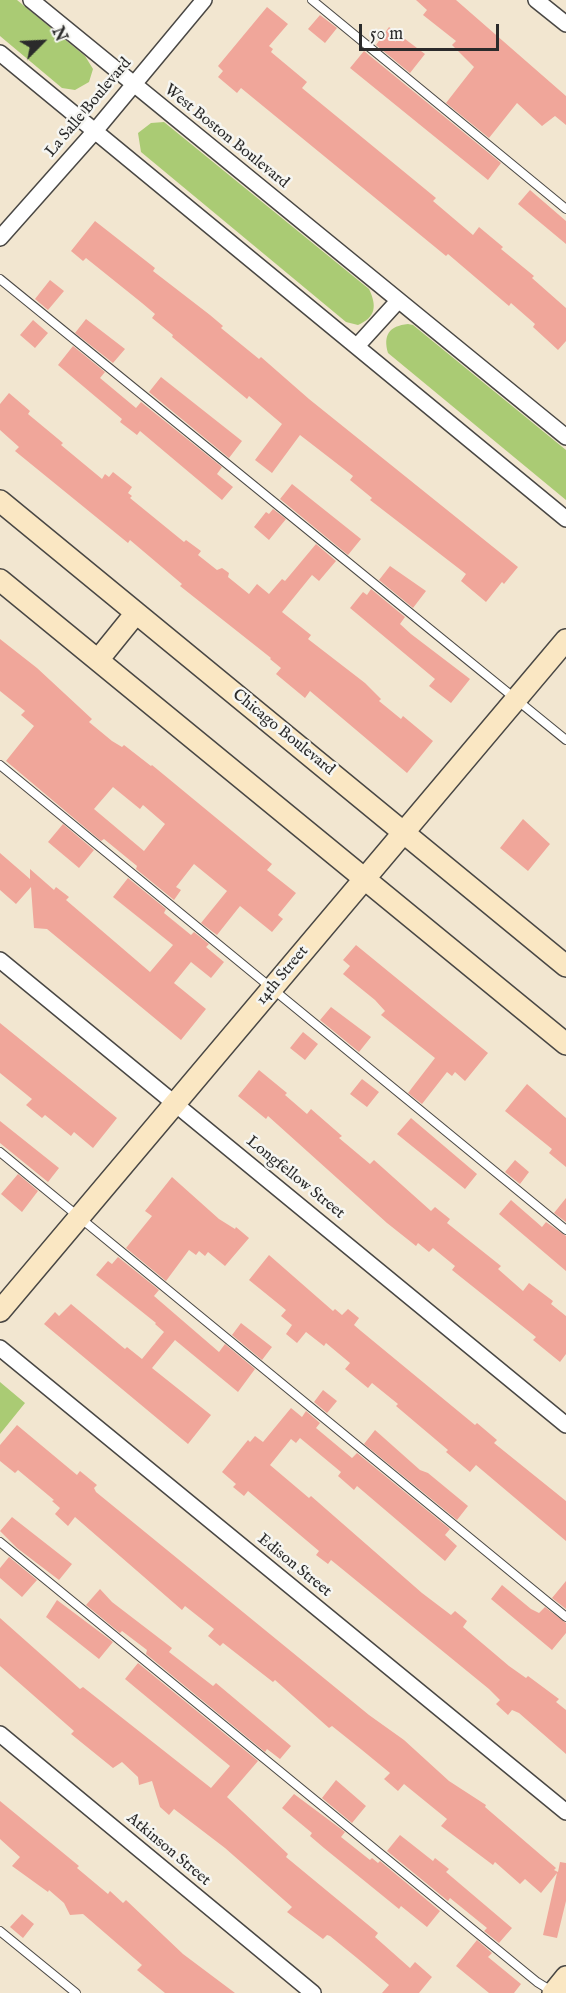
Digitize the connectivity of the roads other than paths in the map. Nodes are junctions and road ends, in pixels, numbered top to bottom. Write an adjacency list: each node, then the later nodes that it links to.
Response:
1 (31, 0): 7 (street, West Boston Boulevard)
2 (204, 0): 7 (street, La Salle Boulevard)
3 (312, 0): 9 (lane)
4 (536, 0): 5 (street)
5 (566, 24)
6 (0, 53): 8 (street)
7 (134, 85): 8 (street, La Salle Boulevard); 12 (street, West Boston Boulevard)
8 (95, 131): 10 (street, La Salle Boulevard); 13 (street)
9 (566, 209)
10 (0, 238)
11 (0, 279): 21 (lane)
12 (398, 301): 13 (street); 14 (street, West Boston Boulevard)
13 (357, 346): 16 (street)
14 (566, 437)
15 (0, 501): 18 (street, Chicago Boulevard)
16 (566, 519)
17 (0, 580): 20 (street)
18 (136, 613): 20 (street); 24 (street, Chicago Boulevard)
19 (566, 640): 21 (street, 14th Street)
20 (98, 660): 25 (street)
21 (517, 700): 22 (lane); 24 (street, 14th Street)
22 (566, 740)
23 (0, 765): 28 (lane)
24 (404, 832): 25 (street, 14th Street); 27 (street, Chicago Boulevard)
25 (364, 879): 28 (street, 14th Street); 29 (street)
26 (0, 960): 30 (street, Longfellow Street)
27 (566, 966)
28 (272, 988): 30 (street, 14th Street); 33 (lane)
29 (566, 1044)
30 (175, 1103): 32 (street, 14th Street); 36 (street, Longfellow Street)
31 (0, 1152): 32 (lane)
32 (79, 1217): 34 (street, 14th Street); 38 (lane)
33 (566, 1230)
34 (0, 1311)
35 (0, 1347): 40 (street, Edison Street)
36 (566, 1425)
37 (0, 1542): 45 (lane)
38 (566, 1617)
39 (0, 1734): 44 (street, Atkinson Street)
40 (566, 1812)
41 (0, 1930): 43 (lane)
42 (566, 1977): 45 (street)
43 (76, 1993)
44 (313, 1993)
45 (554, 1993)

